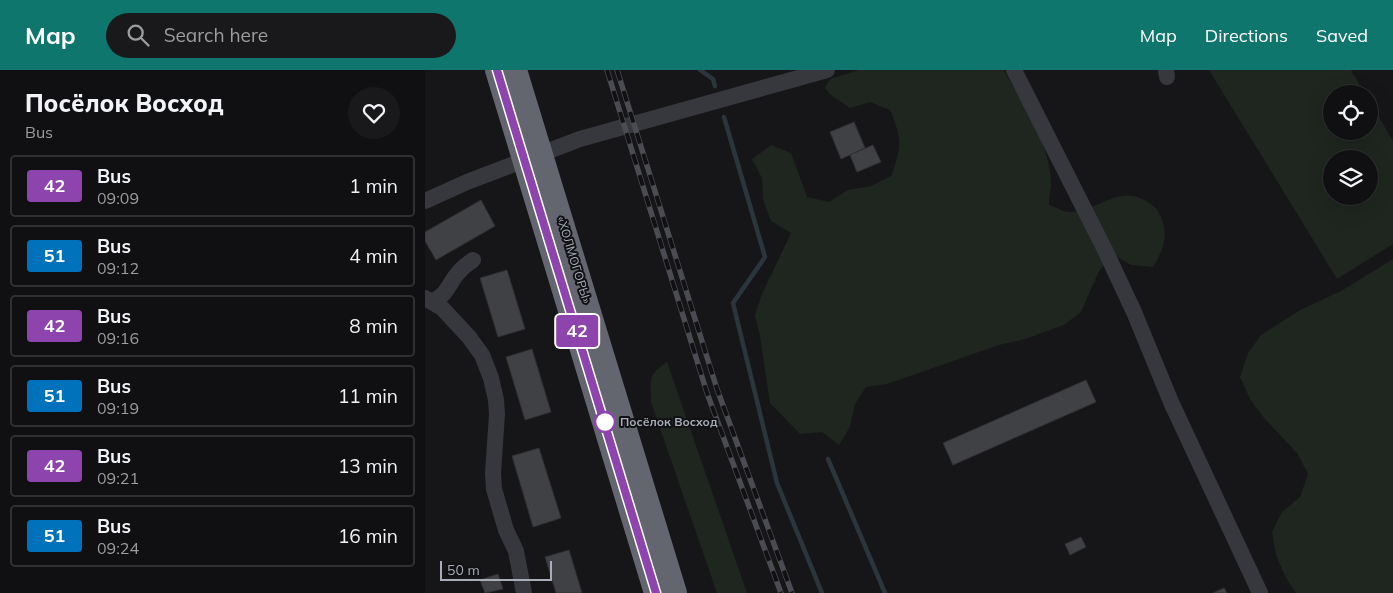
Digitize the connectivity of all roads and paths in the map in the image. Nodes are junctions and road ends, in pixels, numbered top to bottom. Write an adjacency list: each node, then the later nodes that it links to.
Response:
1 (497, 70): 6 (highway, «ХОЛМОГОРЫ»)
2 (515, 70): 6 (highway, «ХОЛМОГОРЫ»)
3 (827, 70): 5 (street)
4 (1014, 70): 13 (street)
5 (777, 77): 6 (street)
6 (533, 157): 7 (street); 11 (highway, «ХОЛМОГОРЫ»); 12 (highway, «ХОЛМОГОРЫ»)
7 (425, 201)
8 (473, 260): 9 (street)
9 (428, 300): 10 (street)
10 (524, 593)
11 (656, 593)
12 (675, 593)
13 (1260, 593)

